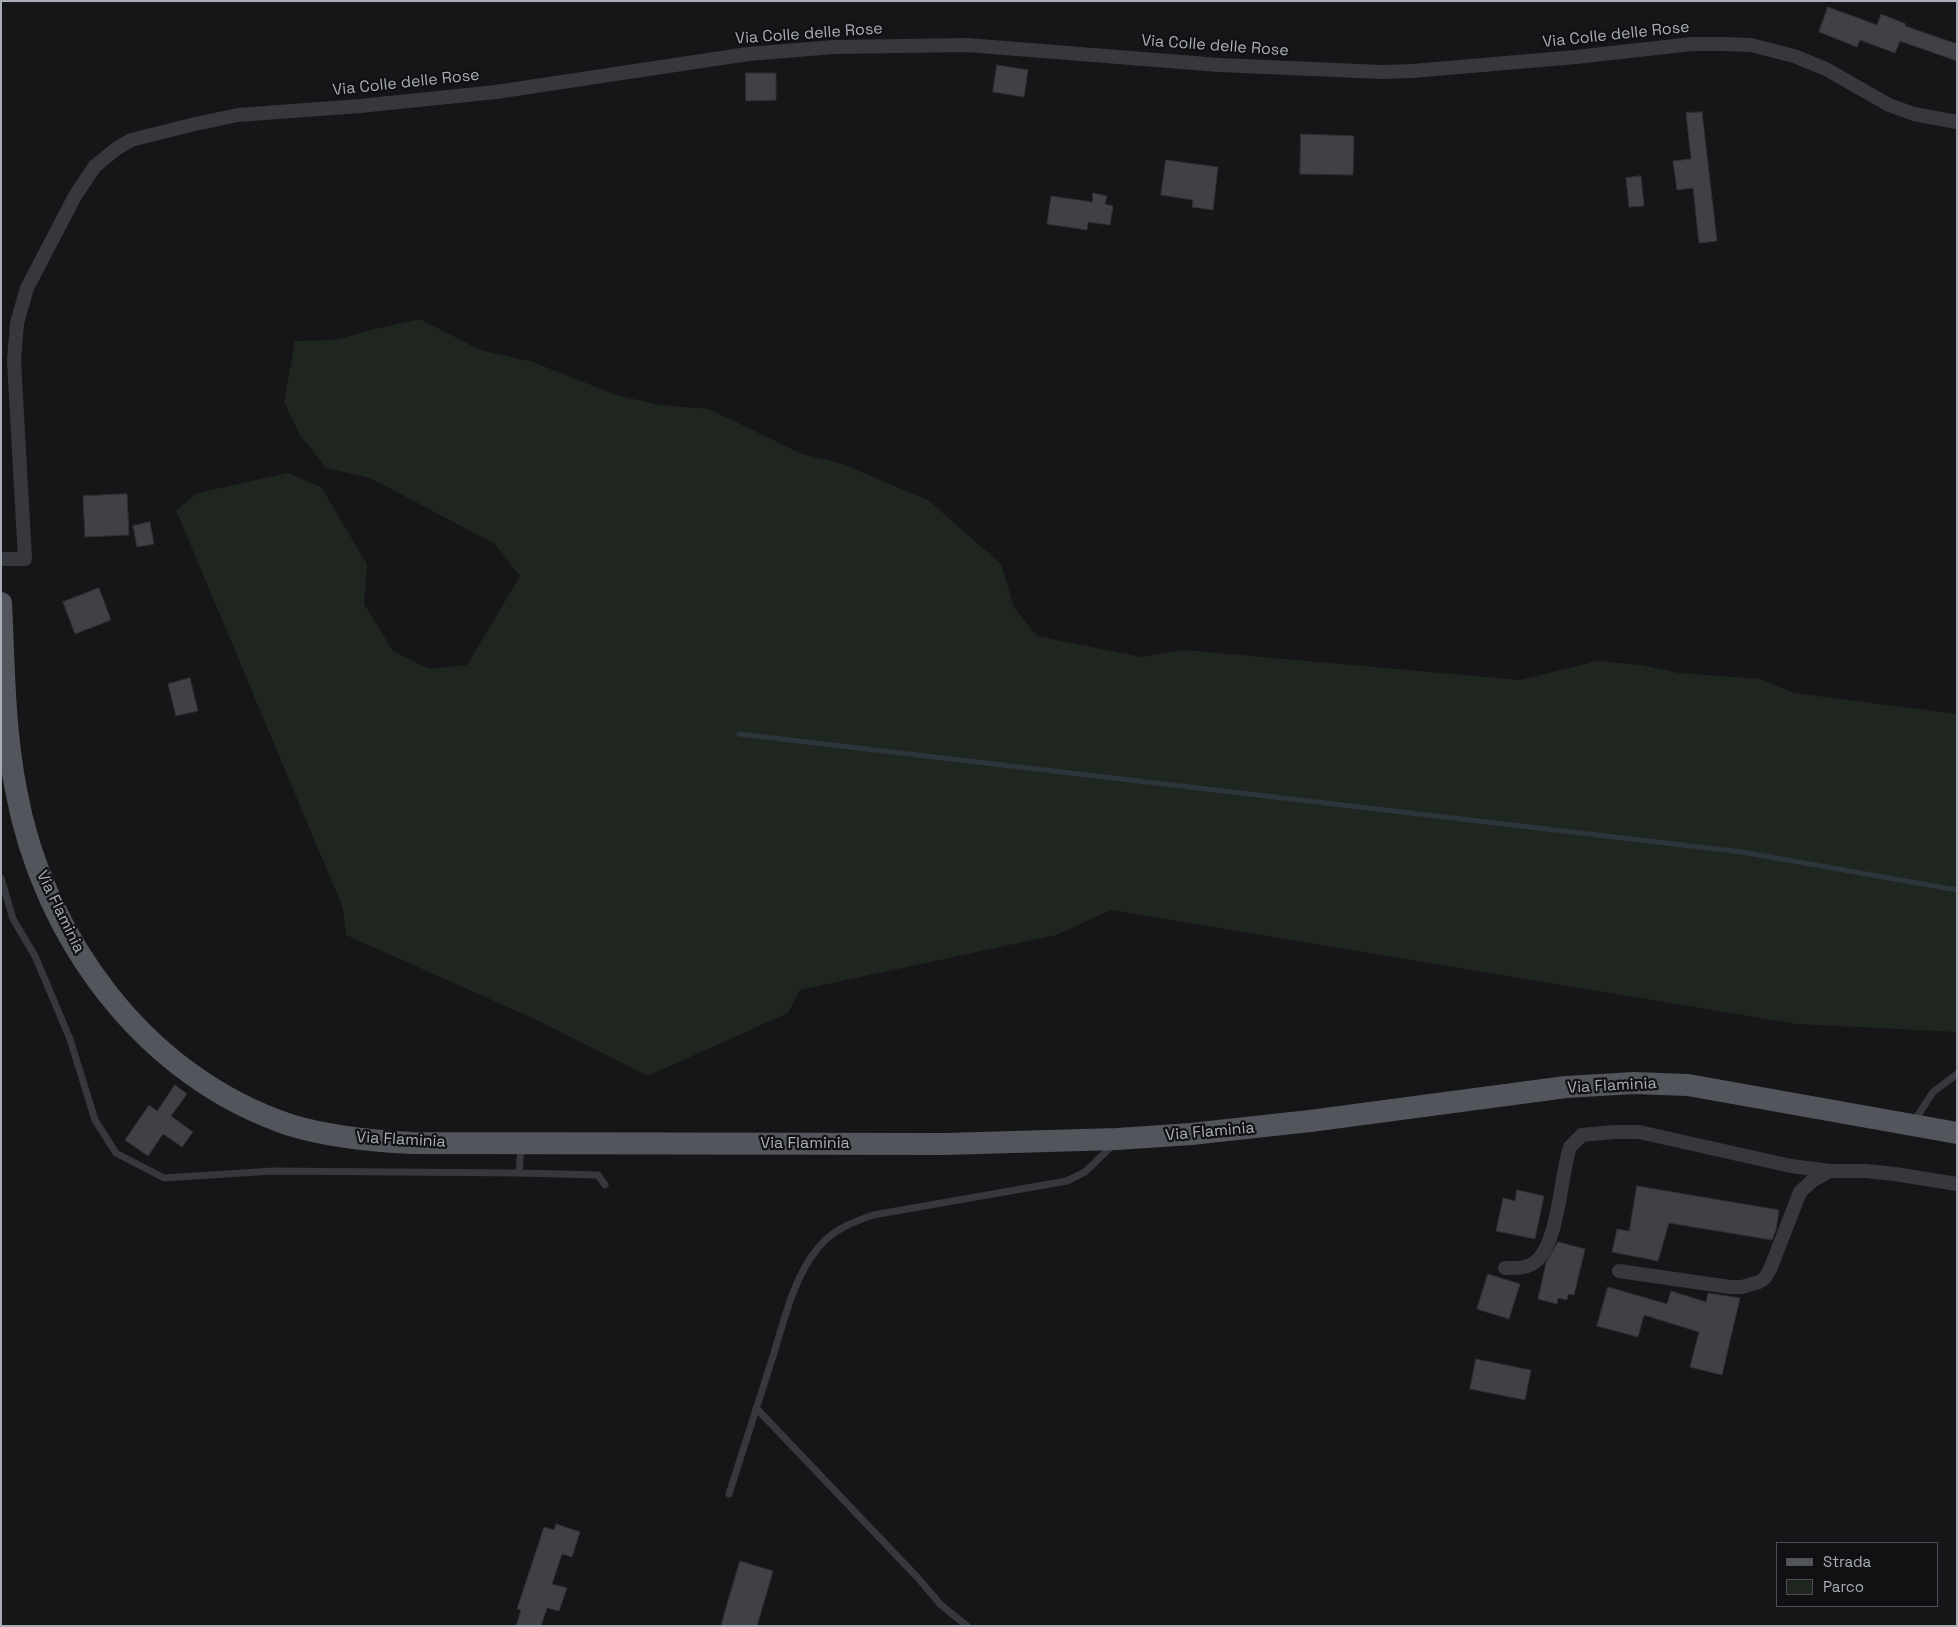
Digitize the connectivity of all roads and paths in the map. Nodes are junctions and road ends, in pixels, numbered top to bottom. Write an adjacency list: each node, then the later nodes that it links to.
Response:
1 (1957, 122): 2 (street, Via Colle delle Rose)
2 (1, 559)
3 (1, 602): 9 (main road, Via Flaminia)
4 (1, 878): 11 (lane)
5 (1957, 1074): 6 (lane)
6 (1912, 1125): 7 (main road, Via Flaminia); 8 (main road, Via Flaminia)
7 (1957, 1133)
8 (1117, 1140): 9 (main road, Via Flaminia); 16 (lane)
9 (521, 1143): 11 (lane)
10 (1830, 1171): 12 (street); 14 (street); 15 (street)
11 (519, 1173): 13 (lane)
12 (1957, 1184)
13 (605, 1185)
14 (1505, 1268)
15 (1619, 1271)
16 (756, 1408): 17 (lane); 18 (lane)
17 (728, 1494)
18 (967, 1626)

